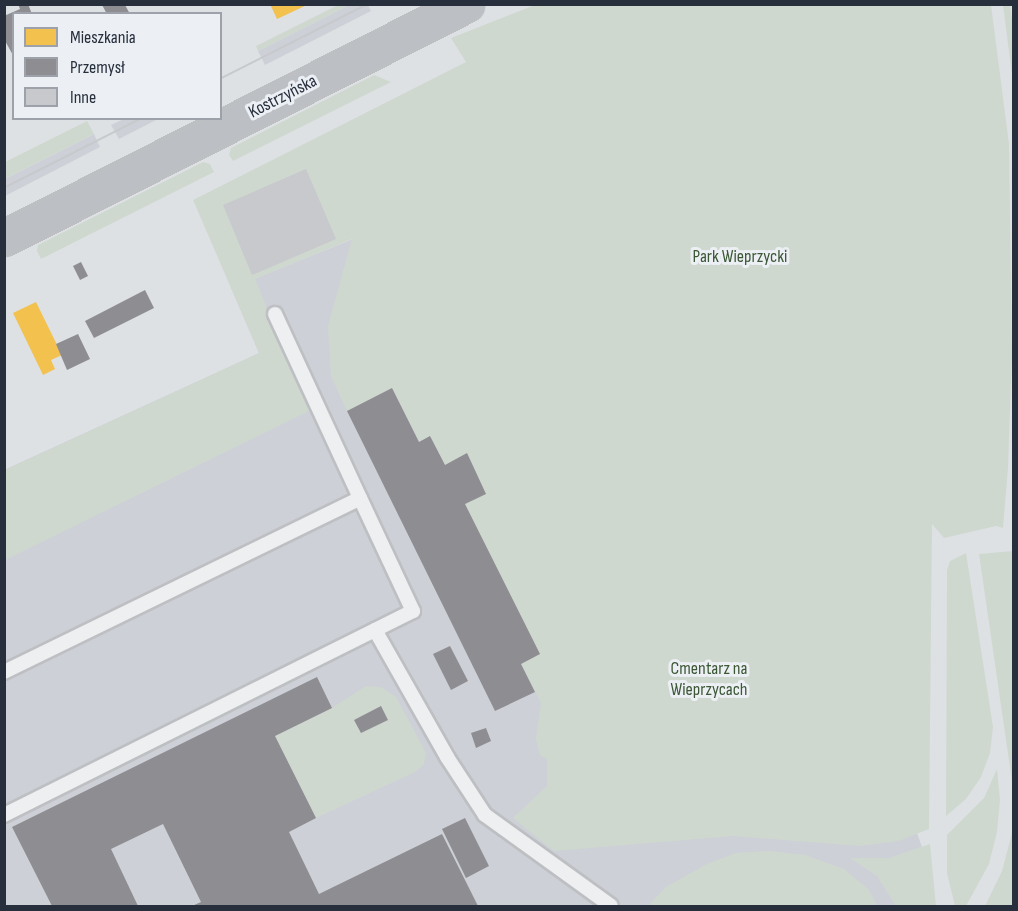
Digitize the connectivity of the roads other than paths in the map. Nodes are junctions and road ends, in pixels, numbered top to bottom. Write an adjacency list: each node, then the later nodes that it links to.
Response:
1 (466, 4): 2 (main road, Kostrzyńska)
2 (4, 238)
3 (275, 314): 4 (lane)
4 (360, 498): 5 (lane); 6 (lane)
5 (375, 630): 7 (lane); 8 (lane)
6 (4, 672)
7 (4, 815)
8 (611, 906)

